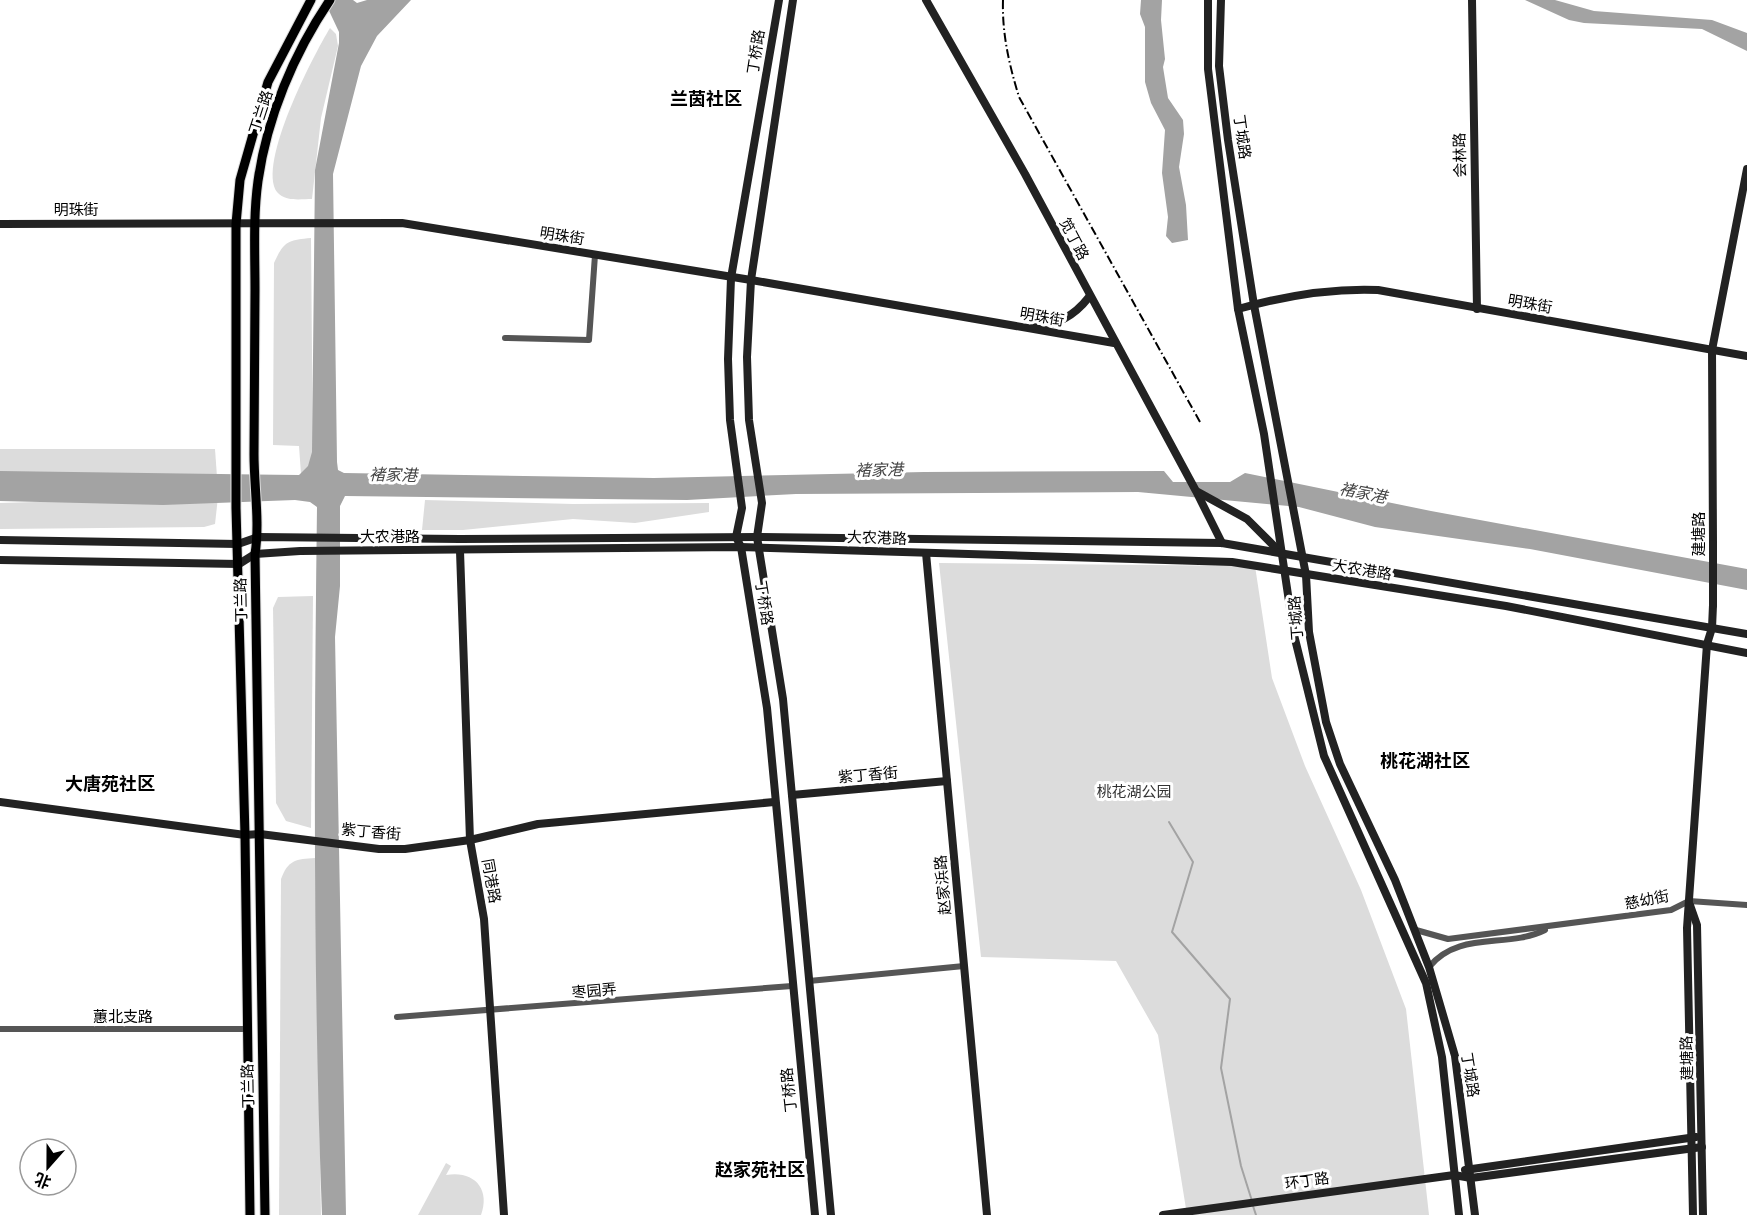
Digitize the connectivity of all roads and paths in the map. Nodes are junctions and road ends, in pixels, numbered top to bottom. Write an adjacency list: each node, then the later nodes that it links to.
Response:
1 (311, 0): 11 (main road, 丁兰路)
2 (330, 0): 12 (main road, 丁兰路)
3 (779, 0): 14 (main road, 丁桥路)
4 (793, 0): 15 (main road, 丁桥路)
5 (926, 0): 16 (main road, 笕丁路)
6 (1208, 0): 18 (main road, 丁城路)
7 (1221, 0): 17 (main road, 丁城路)
8 (1472, 0): 19 (main road, 会林路)
9 (1747, 169): 23 (main road, 建塘路)
10 (0, 224): 11 (main road, 明珠街)
11 (236, 224): 12 (main road, 明珠街); 31 (main road, 丁兰路)
12 (255, 224): 13 (main road, 明珠街); 26 (main road, 丁兰路)
13 (595, 255): 14 (main road, 明珠街); 21 (street)
14 (731, 278): 15 (main road, 明珠街); 27 (main road, 丁桥路)
15 (751, 280): 20 (main road, 明珠街); 28 (main road, 丁桥路)
16 (1089, 297): 20 (main road); 22 (main road, 笕丁路)
17 (1254, 305): 18 (main road, 明珠街); 19 (main road, 明珠街); 38 (main road, 丁城路)
18 (1238, 309): 37 (main road, 丁城路)
19 (1477, 309): 23 (main road, 明珠街)
20 (1017, 327): 22 (main road, 明珠街)
21 (505, 338)
22 (1114, 343): 25 (main road, 笕丁路)
23 (1712, 350): 24 (main road, 明珠街); 43 (main road, 建塘路, bridge)
24 (1747, 356)
25 (1196, 491): 30 (main road, 笕丁路); 37 (main road)
26 (258, 537): 27 (main road, 大农港路); 31 (main road, 大农港路); 36 (main road, 丁兰路)
27 (736, 537): 28 (main road, 大农港路); 32 (main road, 丁桥路)
28 (757, 537): 30 (main road, 大农港路); 33 (main road, 丁桥路)
29 (0, 540): 31 (main road, 大农港路)
30 (1222, 543): 37 (main road, 大农港路)
31 (238, 544): 40 (main road, 丁兰路)
32 (741, 548): 33 (main road, 大农港路); 34 (main road, 大农港路); 50 (main road, 丁桥路)
33 (760, 548): 35 (main road, 大农港路); 48 (main road, 丁桥路)
34 (460, 551): 36 (main road, 大农港路); 53 (main road, 同港路)
35 (926, 553): 41 (main road, 大农港路); 47 (main road, 赵家浜路)
36 (255, 554): 40 (main road, 大农港路); 51 (main road, 丁兰路)
37 (1283, 555): 38 (main road, 大农港路); 41 (main road, 丁城路)
38 (1304, 556): 42 (main road, 丁城路); 43 (main road, 大农港路)
39 (0, 560): 40 (main road)
40 (239, 564): 52 (main road, 丁兰路)
41 (1285, 571): 42 (main road, 大农港路); 71 (main road, 丁城路)
42 (1306, 574): 45 (main road, 大农港路); 57 (main road, 丁城路)
43 (1712, 628): 44 (main road, 大农港路); 45 (main road, 建塘路)
44 (1747, 634)
45 (1707, 644): 46 (main road, 大农港路); 54 (main road, 建塘路)
46 (1747, 653)
47 (947, 782): 48 (main road, 紫丁香街); 58 (main road, 赵家浜路)
48 (792, 795): 60 (main road, 丁桥路)
49 (0, 802): 52 (main road, 紫丁香街)
50 (774, 802): 53 (main road, 紫丁香街); 61 (main road, 丁桥路)
51 (260, 834): 52 (main road, 紫丁香街); 53 (main road, 紫丁香街); 74 (main road, 丁兰路)
52 (245, 835): 65 (main road, 丁兰路)
53 (470, 840): 62 (main road, 同港路)
54 (1689, 901): 55 (street, 慈幼街); 56 (street, 慈幼街); 66 (main road, 建塘路); 67 (main road, 建塘路)
55 (1747, 905)
56 (1551, 928): 57 (street, 慈幼街); 59 (street, 慈幼街)
57 (1416, 930): 59 (main road, 丁城路)
58 (964, 966): 60 (street); 78 (main road, 赵家浜路)
59 (1428, 967): 70 (main road, 丁城路)
60 (808, 981): 77 (main road, 丁桥路)
61 (792, 986): 62 (street, 枣园弄); 76 (main road, 丁桥路)
62 (488, 1011): 63 (street, 枣园弄); 75 (main road, 同港路)
63 (397, 1017)
64 (0, 1029): 65 (street, 蕙北支路)
65 (246, 1029): 73 (main road, 丁兰路)
66 (1702, 1136): 67 (main road, 环丁路); 68 (main road, 建塘路)
67 (1691, 1137): 69 (main road, 建塘路); 70 (main road, 环丁路)
68 (1702, 1148): 69 (main road, 环丁路); 83 (main road, 建塘路)
69 (1692, 1149): 72 (main road, 环丁路); 82 (main road, 建塘路)
70 (1470, 1168): 71 (main road, 环丁路); 72 (main road, 丁城路)
71 (1454, 1175): 72 (main road, 环丁路); 79 (main road, 环丁路); 80 (main road, 丁城路)
72 (1471, 1178): 81 (main road, 丁城路)
73 (250, 1215)
74 (265, 1215)
75 (504, 1215)
76 (815, 1215)
77 (831, 1215)
78 (987, 1215)
79 (1162, 1215)
80 (1459, 1215)
81 (1475, 1215)
82 (1693, 1215)
83 (1703, 1215)

